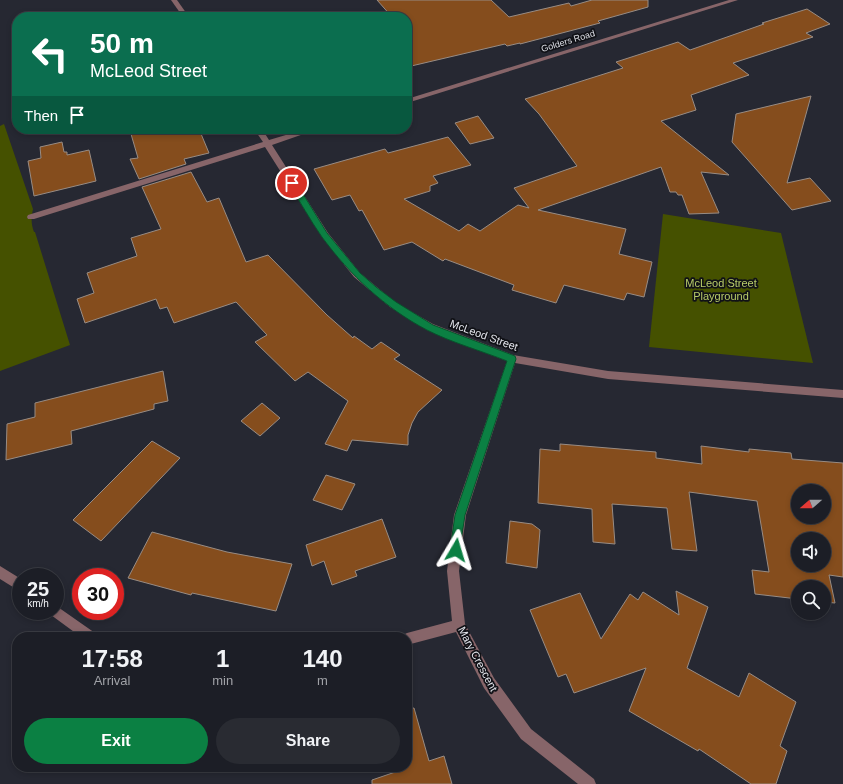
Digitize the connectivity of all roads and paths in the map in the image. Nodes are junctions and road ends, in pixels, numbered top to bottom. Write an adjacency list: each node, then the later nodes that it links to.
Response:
1 (174, 0): 3 (street)
2 (735, 0): 4 (street, Golders Road)
3 (182, 12)
4 (412, 98)
5 (262, 134): 7 (street, McLeod Street)
6 (298, 134): 7 (street)
7 (268, 143): 8 (street); 9 (street, McLeod Street)
8 (31, 217)
9 (512, 359): 10 (street, McLeod Street); 14 (street, Mary Crescent)
10 (843, 394)
11 (0, 572): 12 (street)
12 (12, 580)
13 (64, 618): 15 (street)
14 (459, 625): 16 (street); 17 (street, Mary Crescent)
15 (84, 632)
16 (412, 638)
17 (589, 784)

